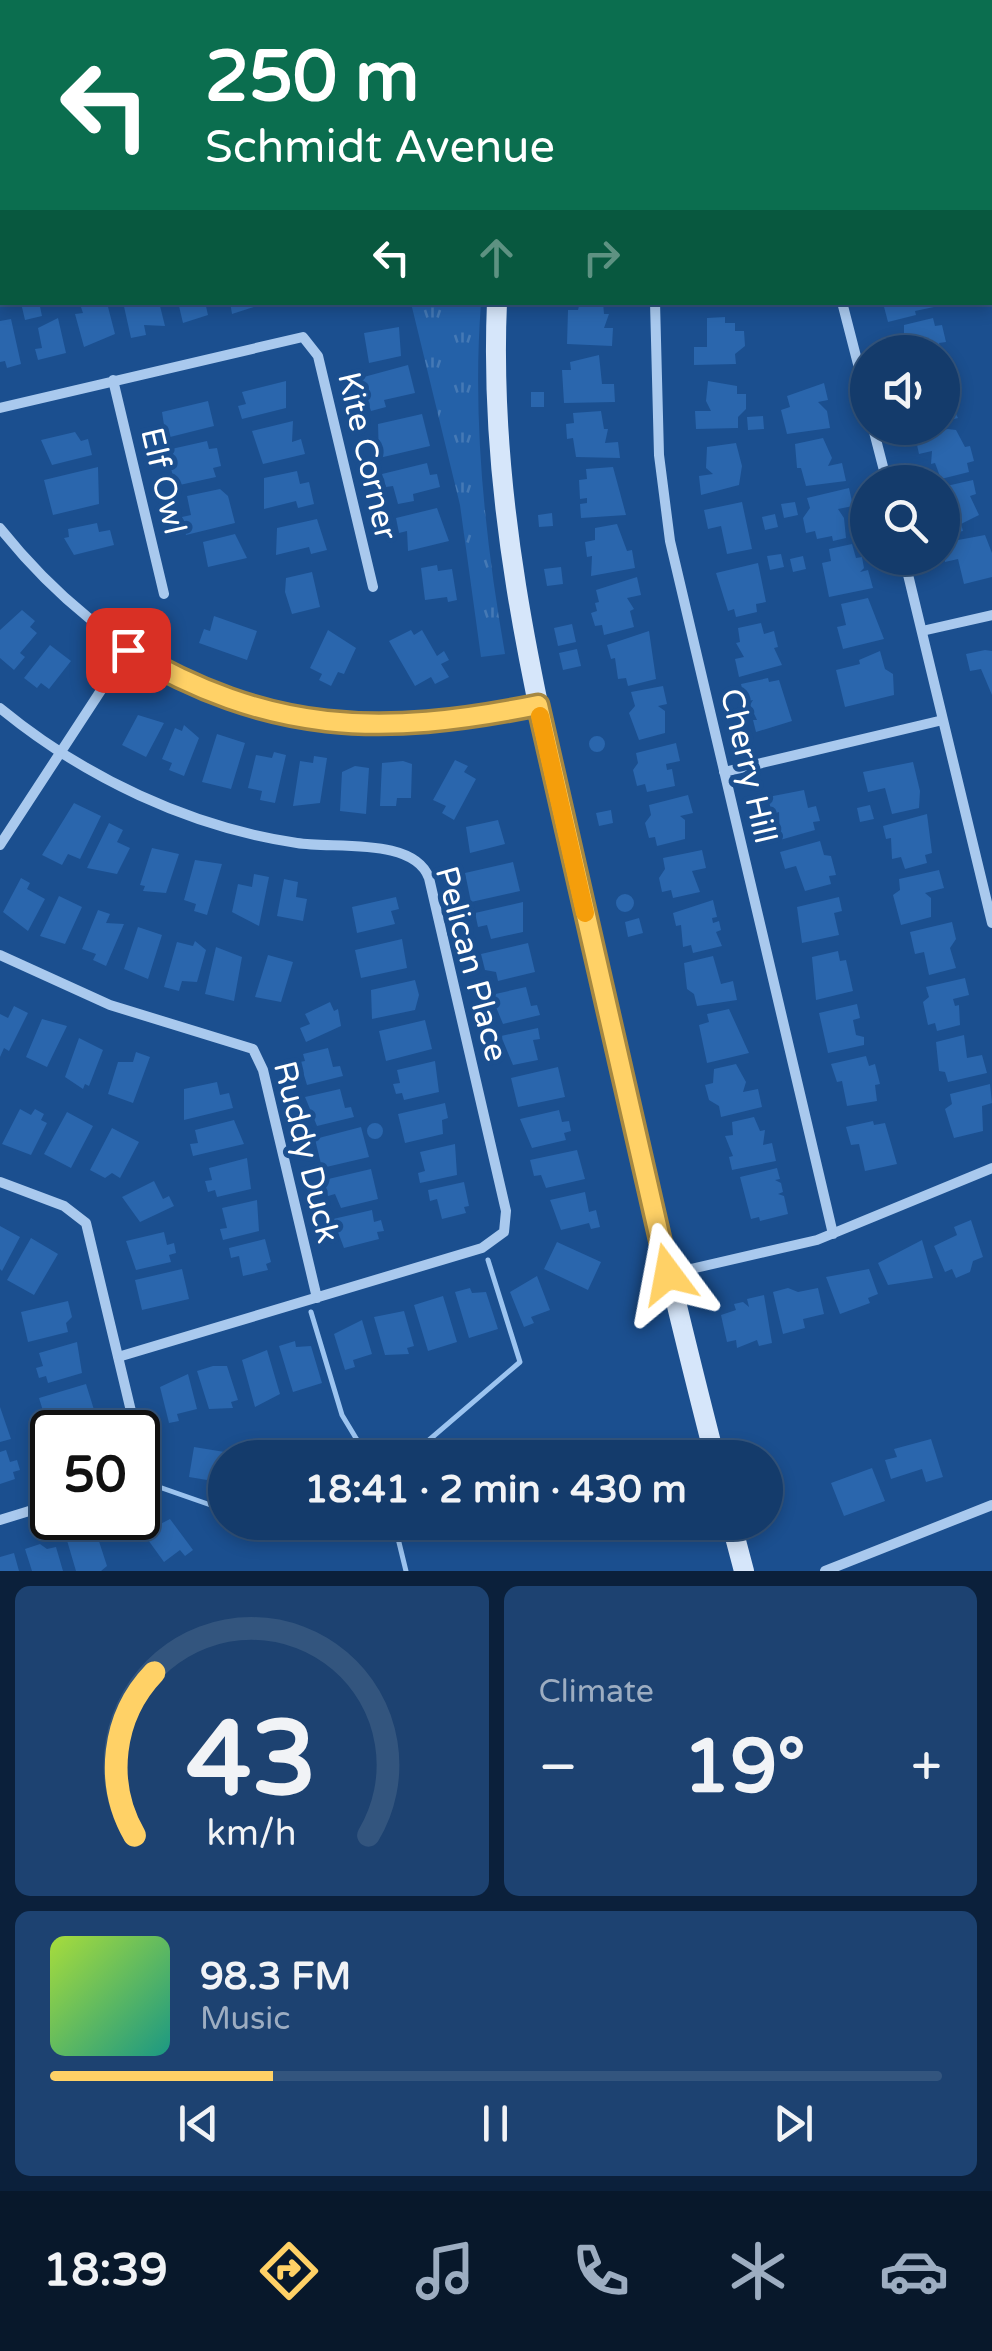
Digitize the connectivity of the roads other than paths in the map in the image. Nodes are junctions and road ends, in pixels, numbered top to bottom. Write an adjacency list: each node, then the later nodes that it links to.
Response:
1 (497, 305): 14 (main road)
2 (656, 305): 18 (street, Cherry Hill)
3 (843, 305): 4 (street)
4 (850, 335)
5 (112, 380): 6 (street); 9 (street, Kite Corner); 10 (street, Elf Owl)
6 (0, 408)
7 (0, 528): 13 (street)
8 (908, 575): 12 (street)
9 (373, 587)
10 (164, 594)
11 (992, 615): 12 (street)
12 (922, 632): 16 (street)
13 (128, 650): 14 (street); 17 (street)
14 (538, 705): 25 (main road)
15 (0, 708): 17 (street, Pelican Place)
16 (944, 720): 18 (street); 20 (street)
17 (60, 752): 19 (street); 26 (street, Pelican Place)
18 (724, 772): 24 (street, Cherry Hill)
19 (0, 845)
20 (992, 924)
21 (0, 955): 26 (street, Ruddy Duck)
22 (992, 1168): 24 (street)
23 (0, 1182): 27 (street)
24 (832, 1234): 25 (street)
25 (668, 1274): 29 (main road)
26 (316, 1298): 27 (street)
27 (118, 1357): 28 (street)
28 (131, 1410)
29 (710, 1440)
30 (992, 1505): 35 (street)
31 (30, 1511): 32 (street)
32 (0, 1520)
33 (736, 1540): 34 (main road)
34 (744, 1571)
35 (825, 1571)

